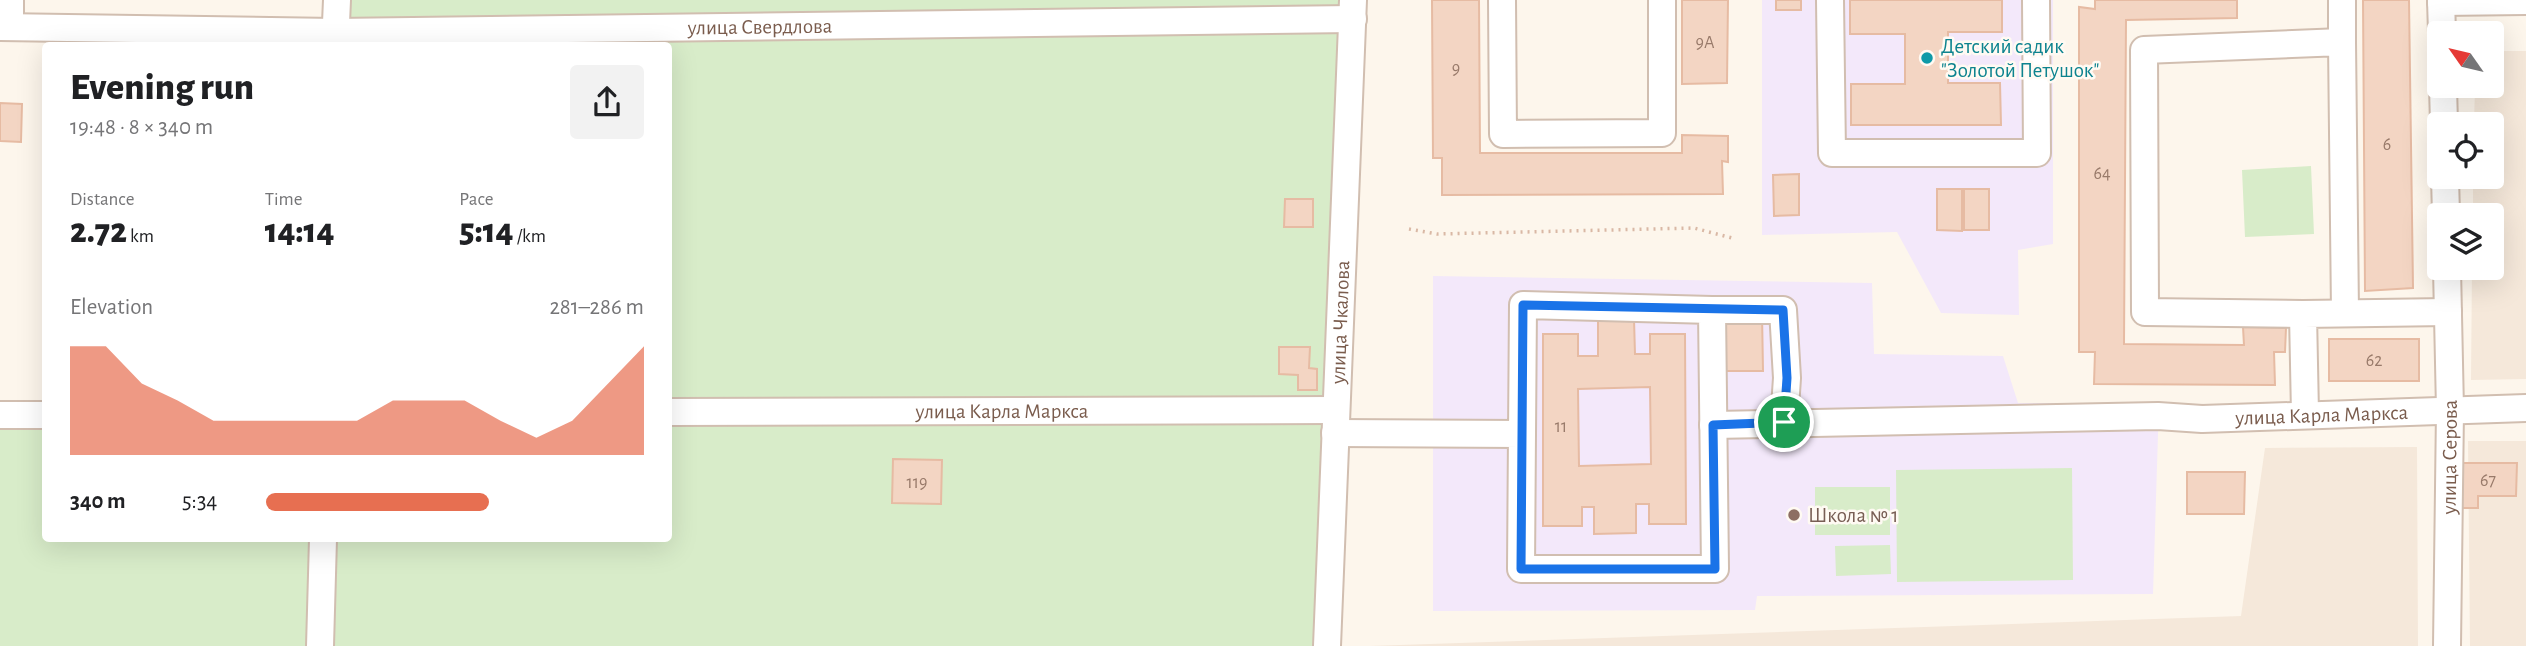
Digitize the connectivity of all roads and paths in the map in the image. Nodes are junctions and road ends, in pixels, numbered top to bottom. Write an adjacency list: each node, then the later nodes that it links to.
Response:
1 (337, 0): 12 (street)
2 (1502, 0): 3 (street)
3 (1662, 0)
4 (1830, 0): 5 (street)
5 (2036, 0)
6 (2342, 0): 13 (street)
7 (2441, 1): 8 (street); 11 (street)
8 (2526, 1)
9 (1353, 9): 12 (street, улица Свердлова); 27 (street, улица Чкалова)
10 (7, 18): 12 (street, улица Свердлова)
11 (2442, 21)
12 (335, 39)
13 (2342, 42): 19 (street); 20 (street)
14 (1409, 229): 15 (path)
15 (1732, 238)
16 (2447, 280): 18 (street, улица Серова)
17 (1712, 310): 28 (street); 29 (street); 30 (street)
18 (2448, 312): 19 (street); 22 (street, улица Серова)
19 (2345, 313): 20 (street)
20 (2303, 314): 24 (street)
21 (2526, 408): 22 (street, улица Карла Маркса)
22 (2450, 410): 24 (street, улица Карла Маркса); 34 (street, улица Серова)
23 (672, 412): 27 (street, улица Карла Маркса)
24 (2305, 414): 28 (street, улица Карла Маркса)
25 (0, 415): 26 (street)
26 (42, 415)
27 (1335, 422): 30 (street, улица Карла Маркса); 33 (street, улица Чкалова)
28 (1784, 422): 29 (street, улица Карла Маркса)
29 (1713, 425): 30 (street)
30 (1522, 435)
31 (323, 542): 32 (street)
32 (320, 646)
33 (1327, 646)
34 (2447, 646)

